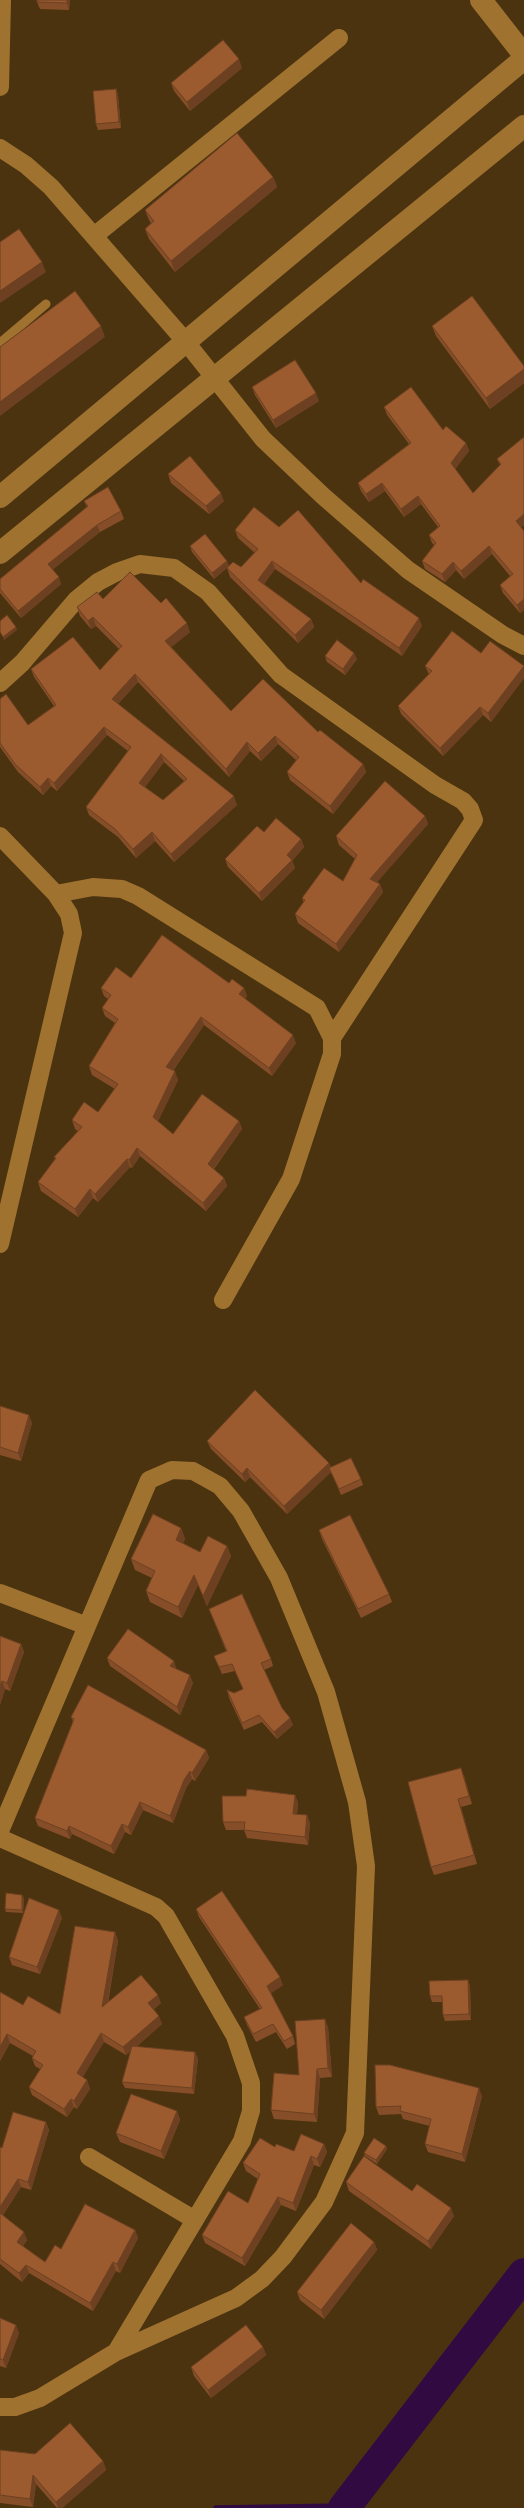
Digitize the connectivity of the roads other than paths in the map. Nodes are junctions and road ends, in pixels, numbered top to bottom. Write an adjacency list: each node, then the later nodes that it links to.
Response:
1 (2, 0): 6 (street)
2 (481, 0): 4 (street)
3 (339, 38): 9 (street)
4 (524, 55)
5 (524, 59): 11 (street)
6 (0, 87)
7 (524, 126): 13 (street)
8 (0, 148): 9 (street)
9 (94, 236): 11 (street)
10 (46, 304): 12 (lane)
11 (186, 342): 13 (street); 14 (street)
12 (0, 343)
13 (216, 379): 15 (street); 16 (street)
14 (0, 498)
15 (0, 553)
16 (524, 646)
17 (0, 683): 20 (street)
18 (0, 836): 19 (street)
19 (56, 894): 20 (street); 21 (street)
20 (332, 1038): 22 (street)
21 (0, 1244)
22 (223, 1300)
23 (0, 1593): 24 (street)
24 (87, 1626): 25 (street); 29 (street)
25 (0, 1831)
26 (0, 1838): 28 (street)
27 (89, 2157): 28 (street)
28 (195, 2220): 29 (street)
29 (116, 2352): 30 (street)
30 (0, 2407)

